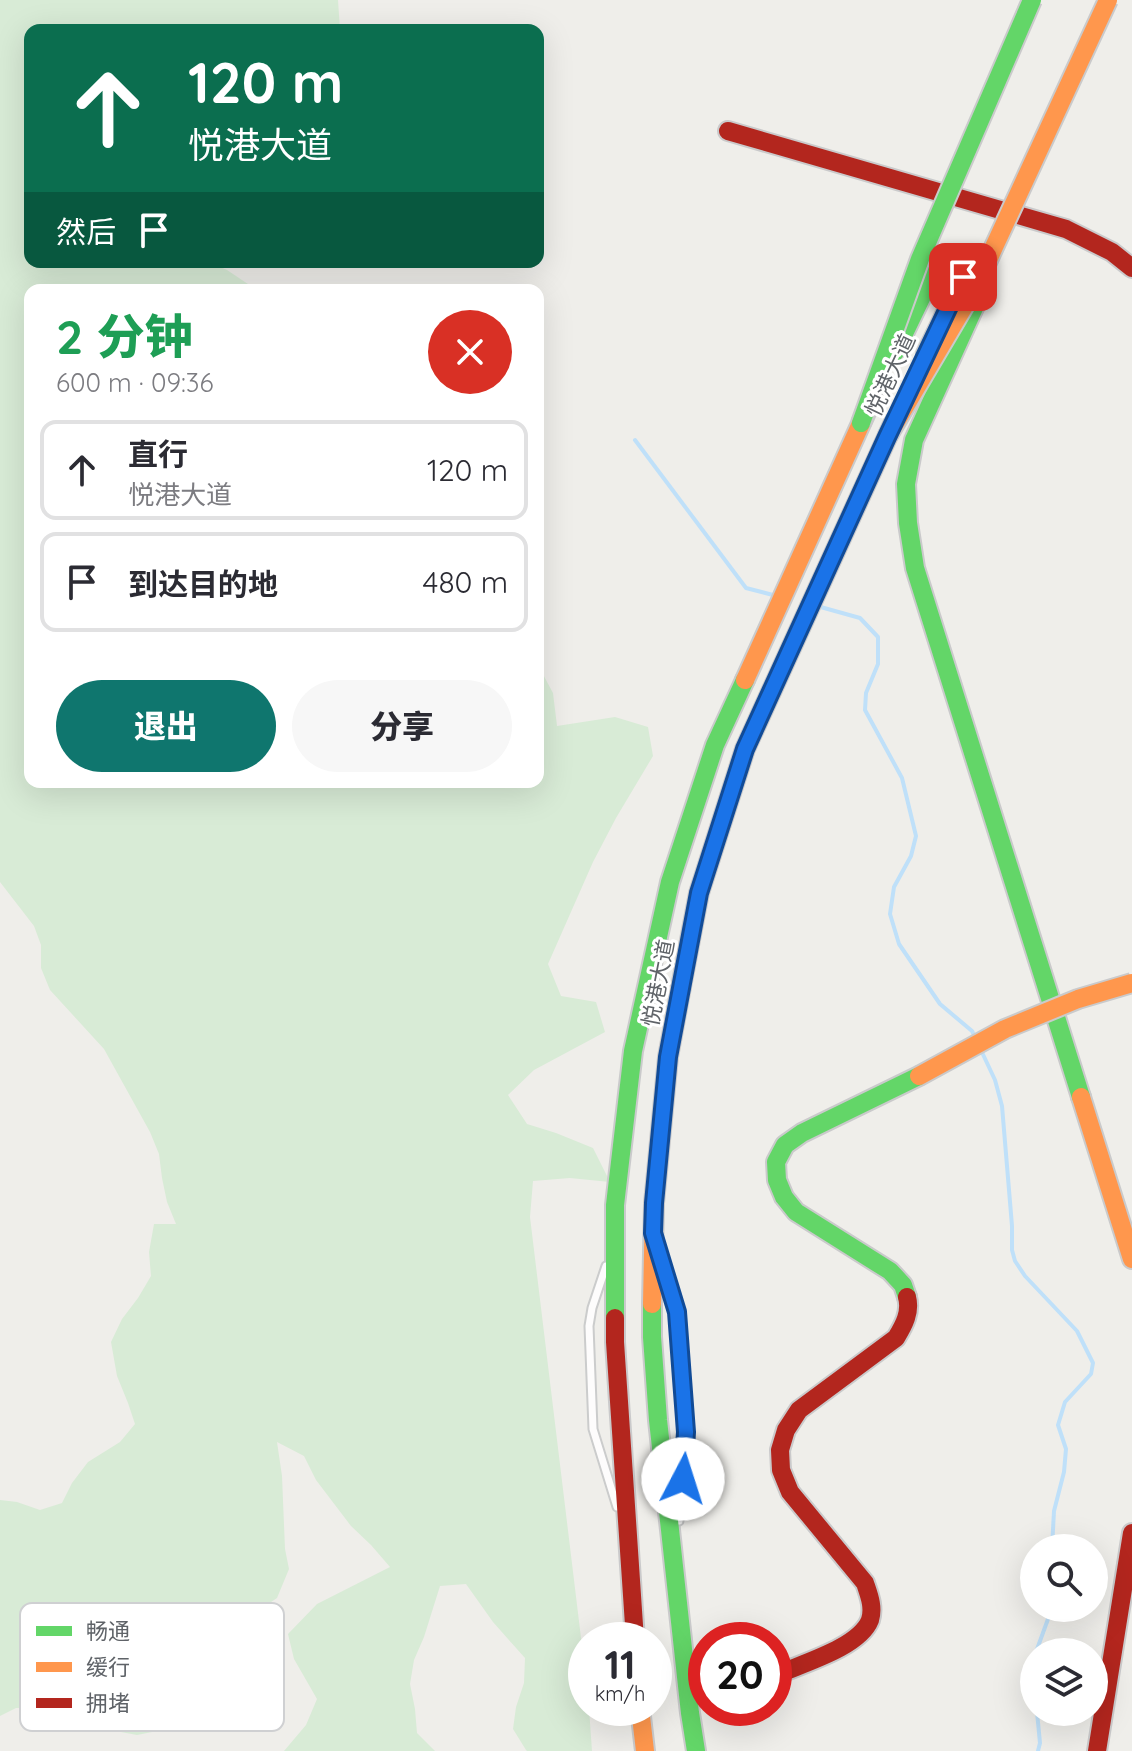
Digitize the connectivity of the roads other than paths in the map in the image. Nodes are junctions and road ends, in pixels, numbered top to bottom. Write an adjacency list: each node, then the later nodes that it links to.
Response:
1 (1032, 0): 6 (main road, bridge)
2 (1108, 0): 7 (main road, bridge)
3 (728, 131): 4 (main road)
4 (1016, 215): 5 (main road); 11 (main road)
5 (1132, 268)
6 (861, 423): 7 (main road, 悦港大道, bridge); 10 (main road, 悦港大道)
7 (887, 437): 9 (main road, 悦港大道)
8 (1132, 983): 17 (main road, bridge)
9 (653, 1233): 14 (main road, 悦港大道); 14 (lane)
10 (615, 1241): 13 (main road, 悦港大道); 13 (lane)
11 (1132, 1259)
12 (1132, 1533): 22 (main road)
13 (629, 1548): 15 (main road, 悦港大道)
14 (675, 1571): 16 (main road, 悦港大道)
15 (634, 1622)
16 (688, 1650)
17 (792, 1668)
18 (642, 1726): 20 (main road)
19 (697, 1726): 21 (main road, 悦港大道)
20 (645, 1751)
21 (696, 1751)
22 (1097, 1751)

